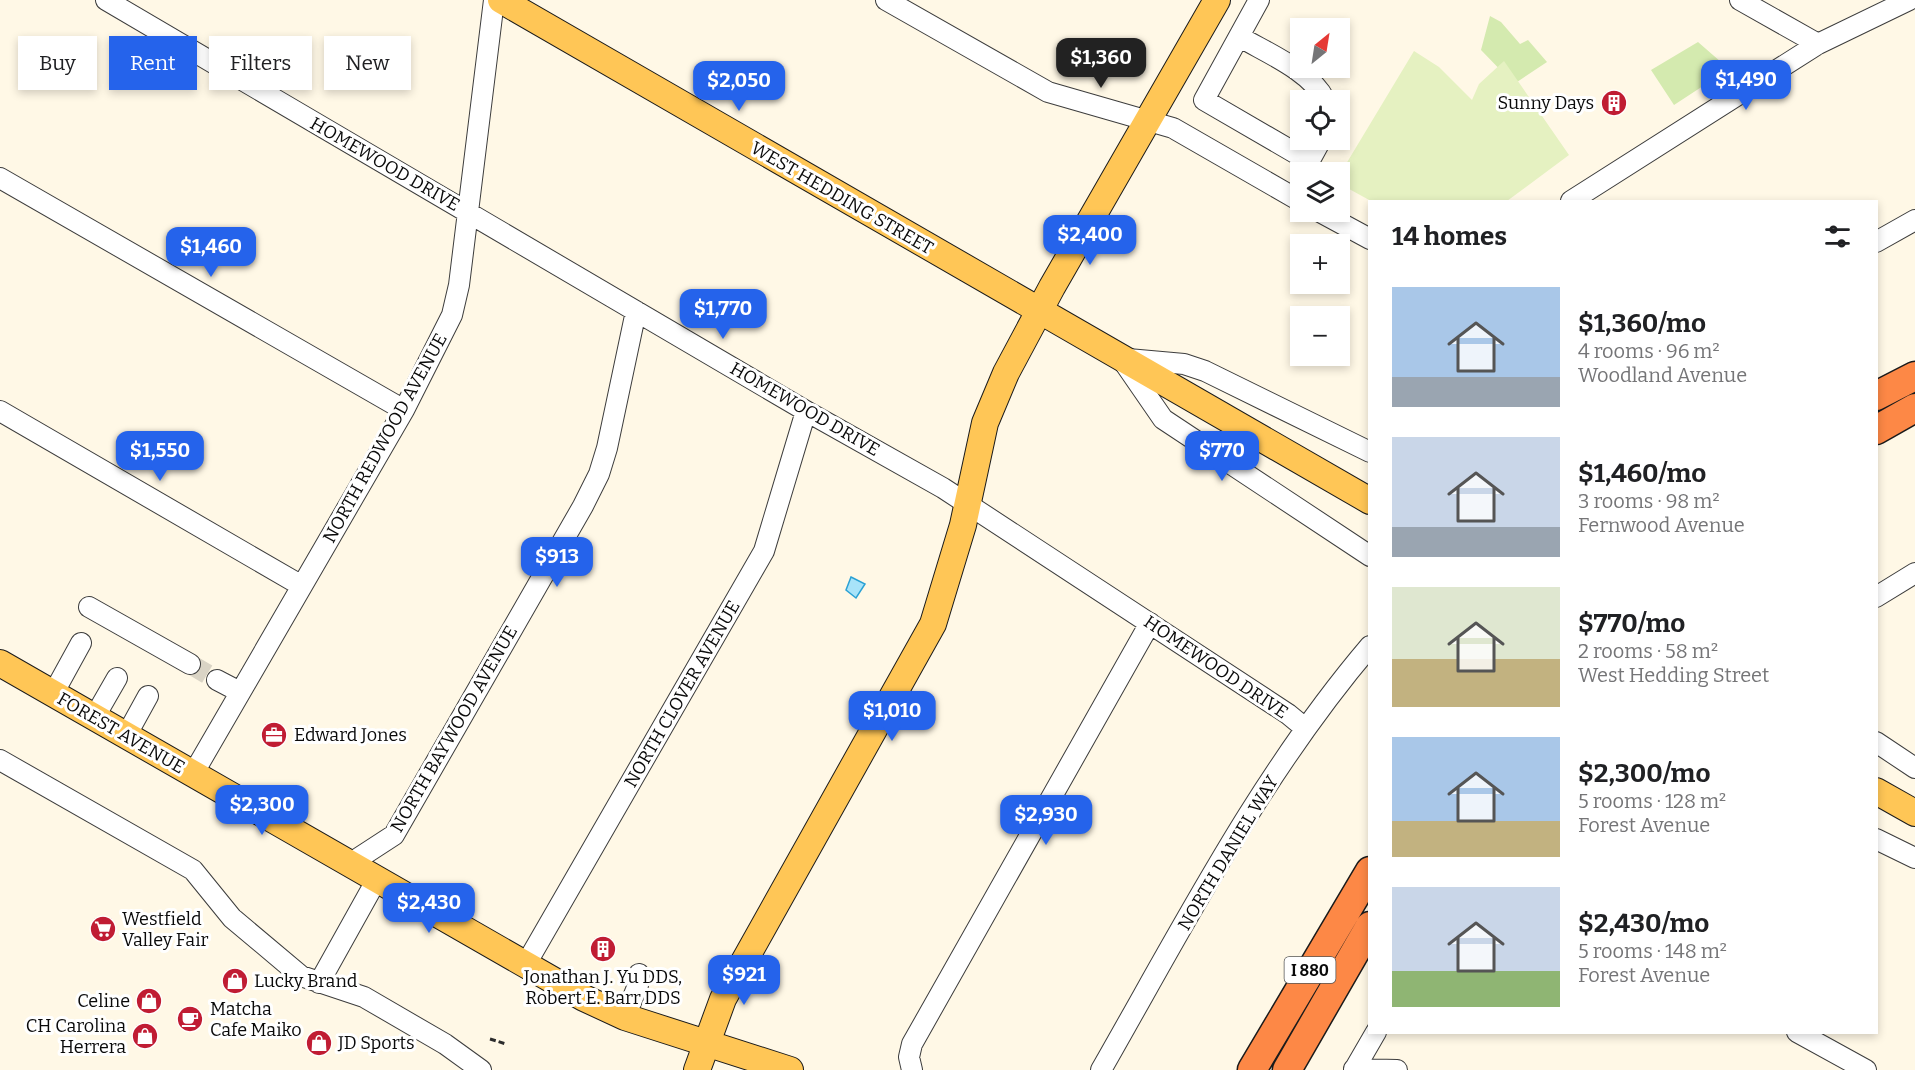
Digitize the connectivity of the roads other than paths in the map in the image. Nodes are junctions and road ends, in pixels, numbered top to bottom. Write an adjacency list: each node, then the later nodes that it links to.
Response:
1 (106, 0): 17 (street, HOMEWOOD DRIVE)
2 (494, 0): 17 (street, NORTH REDWOOD AVENUE)
3 (501, 0): 23 (main road, WEST HEDDING STREET)
4 (886, 0): 12 (street)
5 (1217, 0): 12 (main road)
6 (1259, 0): 9 (street)
7 (1740, 0): 10 (street)
8 (1909, 0): 10 (street)
9 (1240, 37): 11 (street); 13 (street)
10 (1818, 44): 16 (street)
11 (1318, 90)
12 (1147, 122): 15 (street); 23 (main road)
13 (1293, 162)
14 (0, 178): 28 (street)
15 (1290, 195)
16 (1573, 200)
17 (466, 211): 22 (street, HOMEWOOD DRIVE); 28 (street, NORTH REDWOOD AVENUE)
18 (1915, 220): 21 (street)
19 (1339, 222): 20 (street)
20 (1368, 238)
21 (1878, 241)
22 (636, 311): 30 (street, HOMEWOOD DRIVE); 61 (street, NORTH BAYWOOD AVENUE)
23 (1040, 312): 24 (main road, WEST HEDDING STREET); 34 (main road)
24 (1121, 359): 32 (street, WEST HEDDING STREET); 33 (main road, WEST HEDDING STREET); 35 (street, WEST HEDDING STREET)
25 (1915, 376): 26 (highway)
26 (1878, 395)
27 (1915, 408): 31 (highway)
28 (404, 410): 37 (street, NORTH REDWOOD AVENUE)
29 (0, 411): 37 (street)
30 (806, 411): 34 (street, HOMEWOOD DRIVE); 65 (street, NORTH CLOVER AVENUE)
31 (1878, 429)
32 (1368, 451)
33 (1368, 500)
34 (967, 504): 40 (street, HOMEWOOD DRIVE); 71 (main road)
35 (1368, 555)
36 (1915, 573): 38 (street)
37 (302, 586): 47 (street, NORTH REDWOOD AVENUE)
38 (1878, 596)
39 (88, 607): 44 (street)
40 (1150, 623): 51 (street, HOMEWOOD DRIVE); 72 (street)
41 (81, 643): 48 (street)
42 (1368, 649): 51 (street, NORTH DANIEL WAY)
43 (0, 663): 48 (main road, FOREST AVENUE)
44 (190, 664)
45 (117, 678): 50 (street)
46 (217, 680): 47 (street)
47 (240, 692): 56 (street, NORTH REDWOOD AVENUE)
48 (53, 694): 50 (main road, FOREST AVENUE)
49 (148, 696): 52 (street)
50 (94, 718): 52 (main road, FOREST AVENUE)
51 (1305, 728): 77 (street, NORTH DANIEL WAY)
52 (126, 736): 56 (main road, FOREST AVENUE)
53 (1878, 743): 55 (street)
54 (0, 760): 67 (street)
55 (1915, 768)
56 (193, 774): 61 (main road, FOREST AVENUE)
57 (1878, 792): 58 (main road)
58 (1915, 813)
59 (1878, 840): 60 (street)
60 (1915, 858)
61 (351, 863): 63 (main road, FOREST AVENUE)
62 (1368, 874): 78 (highway, I 880)
63 (377, 879): 65 (main road, FOREST AVENUE); 67 (street)
64 (1368, 929): 79 (highway, I 880)
65 (526, 964): 68 (main road, FOREST AVENUE)
66 (639, 974): 68 (street)
67 (319, 984): 74 (street)
68 (625, 1017): 71 (main road, FOREST AVENUE)
69 (1375, 1034): 73 (street)
70 (1801, 1034): 81 (street)
71 (705, 1043): 75 (main road); 76 (main road, FOREST AVENUE)
72 (911, 1067)
73 (1354, 1069): 80 (street)
74 (481, 1070)
75 (697, 1070)
76 (790, 1070)
77 (1101, 1070)
78 (1252, 1070)
79 (1287, 1070)
80 (1396, 1070)
81 (1866, 1070)

